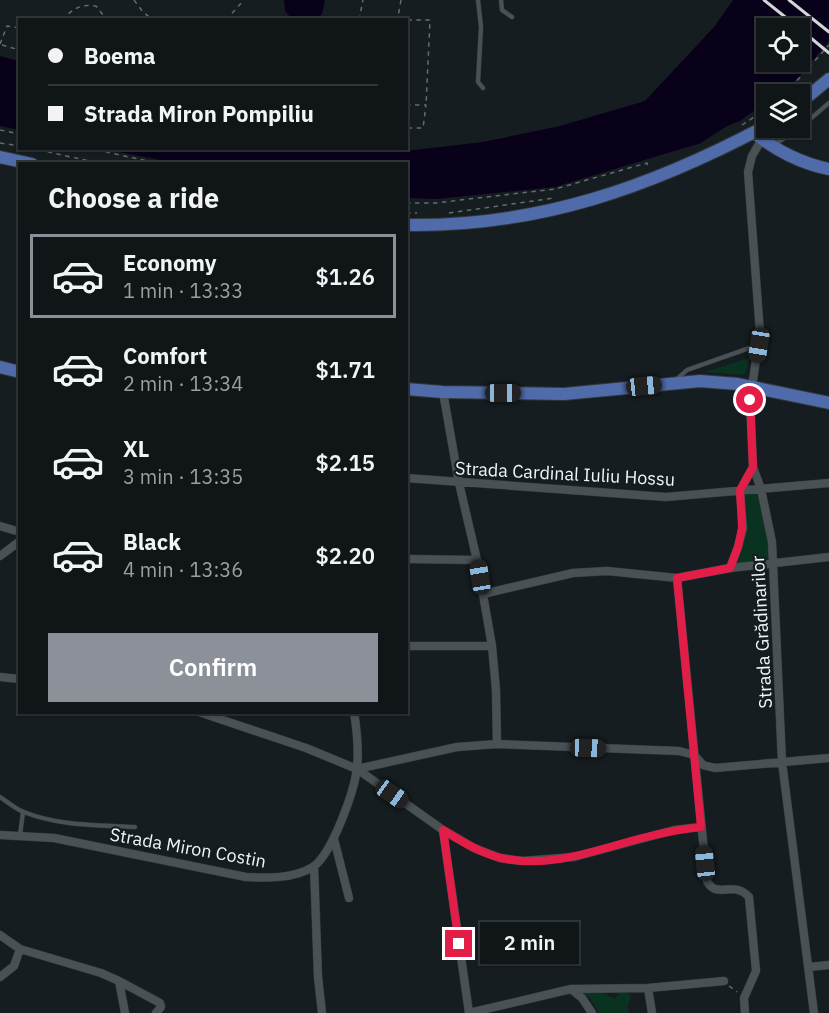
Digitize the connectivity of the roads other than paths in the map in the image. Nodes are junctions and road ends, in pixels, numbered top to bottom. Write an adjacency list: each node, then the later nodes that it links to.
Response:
1 (478, 0): 5 (lane)
2 (501, 0): 3 (lane)
3 (512, 17)
4 (829, 79): 6 (main road)
5 (483, 88)
6 (810, 95)
7 (829, 102): 8 (lane)
8 (763, 139): 11 (main road); 12 (main road); 13 (street, Strada Grădinarilor)
9 (0, 157): 10 (main road)
10 (23, 162)
11 (829, 169)
12 (408, 225)
13 (759, 345): 16 (lane); 17 (street, Strada Grădinarilor)
14 (0, 367): 15 (main road)
15 (18, 372)
16 (672, 384): 17 (main road); 19 (main road)
17 (752, 387): 20 (main road); 21 (street, Strada Grădinarilor)
18 (408, 389): 19 (main road)
19 (443, 392): 23 (street)
20 (829, 402)
21 (753, 467): 25 (street, Strada Grădinarilor); 26 (street)
22 (408, 478): 23 (street, Strada Cardinal Iuliu Hossu)
23 (459, 483): 26 (street, Strada Cardinal Iuliu Hossu); 33 (street)
24 (829, 483): 25 (street, Strada Cardinal Iuliu Hossu)
25 (761, 489): 26 (street, Strada Cardinal Iuliu Hossu); 34 (street, Strada Grădinarilor)
26 (740, 490): 35 (street, Strada Grădinarilor)
27 (0, 526): 28 (street)
28 (18, 531)
29 (18, 542): 30 (street)
30 (0, 556)
31 (829, 557): 34 (street)
32 (408, 559): 33 (street)
33 (477, 560): 37 (street)
34 (775, 563): 35 (street); 47 (street, Strada Grădinarilor)
35 (730, 568): 36 (street)
36 (677, 578): 37 (street); 45 (street)
37 (483, 594): 39 (street)
38 (408, 646): 39 (street)
39 (492, 646): 44 (street)
40 (0, 677): 41 (street)
41 (18, 679)
42 (205, 714): 48 (street)
43 (354, 714): 48 (street)
44 (497, 744): 45 (street); 48 (street)
45 (694, 755): 47 (street); 52 (street)
46 (829, 758): 47 (street)
47 (783, 762): 62 (street, Strada Grădinarilor)
48 (357, 769): 53 (street); 56 (street)
49 (0, 797): 50 (lane)
50 (23, 812): 51 (lane); 55 (lane)
51 (135, 827)
52 (701, 827): 53 (street); 74 (street)
53 (443, 830): 71 (street)
54 (0, 835): 55 (street, Strada Miron Costin)
55 (20, 836): 57 (street, Strada Miron Costin)
56 (334, 839): 57 (street); 58 (street)
57 (314, 866): 70 (street)
58 (349, 898)
59 (0, 935): 60 (street)
60 (20, 949): 63 (street); 64 (street)
61 (829, 965): 62 (street)
62 (809, 967): 75 (street, Strada Grădinarilor)
63 (0, 977)
64 (119, 981): 68 (street); 69 (street)
65 (724, 981): 66 (street)
66 (648, 987): 67 (street); 73 (street)
67 (571, 989): 71 (street); 72 (street)
68 (124, 1013)
69 (156, 1013)
70 (322, 1013)
71 (469, 1013)
72 (592, 1013)
73 (652, 1013)
74 (746, 1013)
75 (814, 1013)

